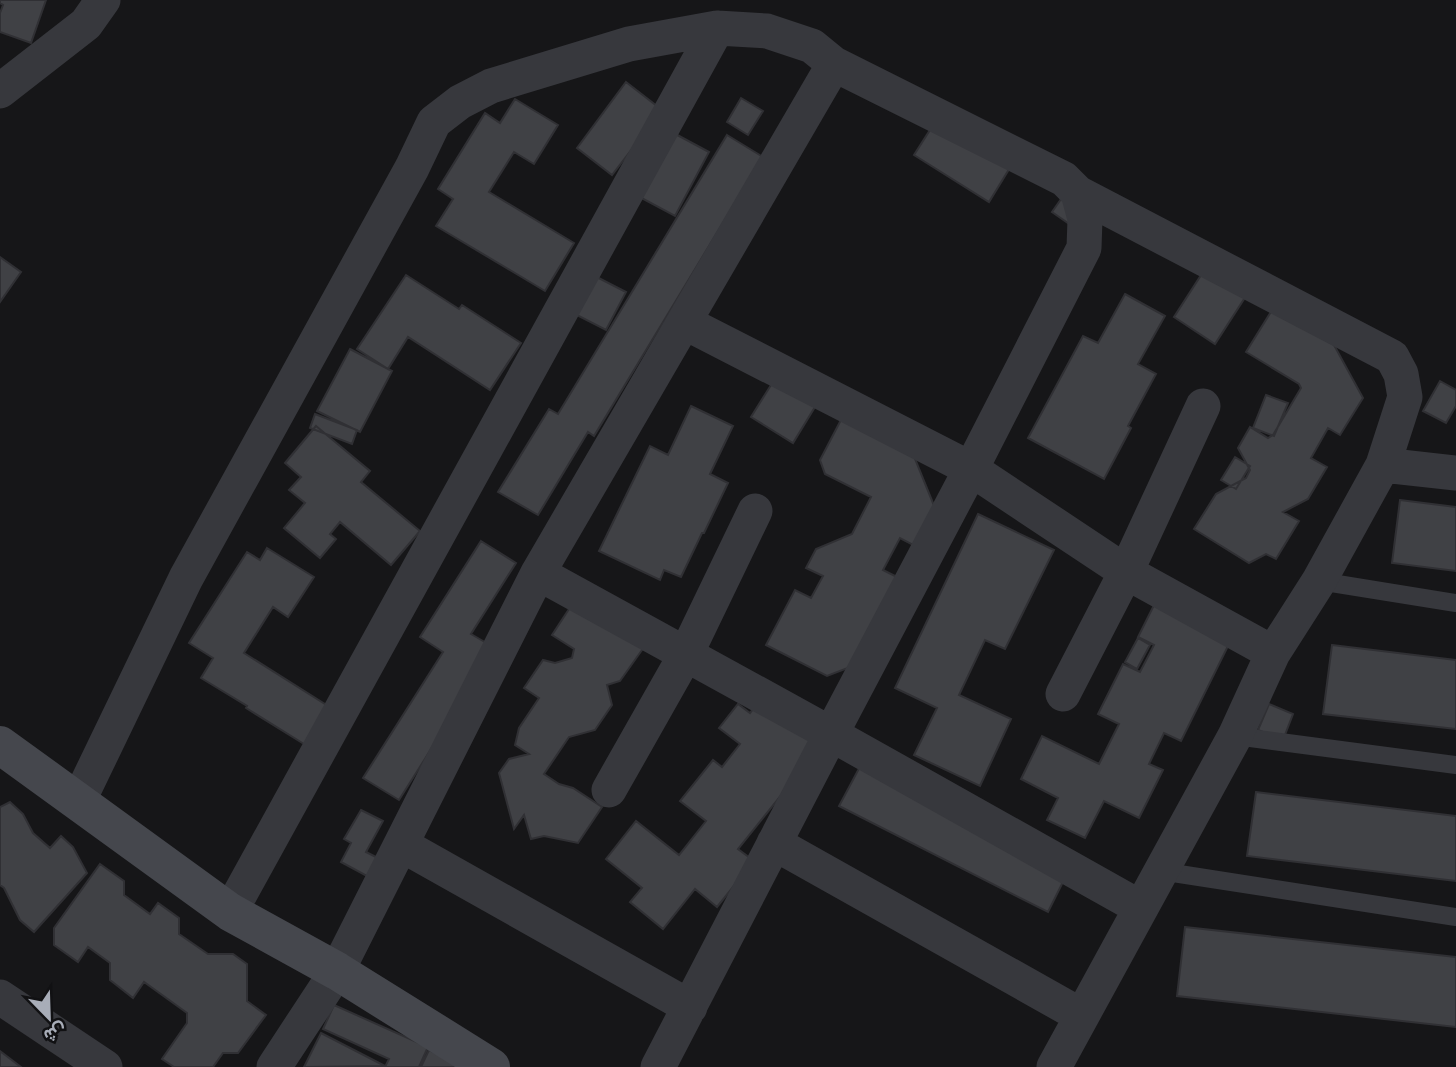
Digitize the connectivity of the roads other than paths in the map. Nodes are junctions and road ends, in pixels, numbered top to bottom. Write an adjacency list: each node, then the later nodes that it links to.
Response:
1 (103, 0): 4 (street)
2 (717, 28): 3 (street); 24 (street); 29 (street)
3 (834, 64): 5 (street); 6 (street)
4 (0, 91)
5 (1078, 193): 8 (street); 9 (street)
6 (684, 322): 9 (street); 13 (street)
7 (1203, 406): 12 (street)
8 (1383, 465): 10 (street); 14 (street)
9 (971, 469): 12 (street); 19 (street)
10 (1456, 473)
11 (755, 511): 17 (street)
12 (1126, 572): 16 (street); 18 (street)
13 (538, 573): 17 (street); 26 (street)
14 (1319, 581): 15 (lane); 16 (street)
15 (1456, 603)
16 (1273, 653): 20 (street)
17 (686, 654): 19 (street); 23 (street)
18 (1063, 694)
19 (831, 734): 25 (street); 28 (street)
20 (1235, 736): 22 (lane); 27 (street)
21 (0, 745): 24 (main road)
22 (1456, 765)
23 (609, 790)
24 (78, 802): 29 (main road)
25 (774, 843): 33 (street); 34 (street)
26 (402, 845): 31 (street); 33 (street)
27 (1160, 871): 28 (street); 30 (lane)
28 (1141, 908): 34 (street)
29 (230, 912): 31 (main road)
30 (1456, 917)
31 (337, 971): 36 (street); 37 (main road)
32 (0, 997): 35 (street)
33 (690, 1007): 38 (street)
34 (1082, 1016): 39 (street)
35 (105, 1067)
36 (274, 1067)
37 (491, 1067)
38 (658, 1067)
39 (1054, 1067)

